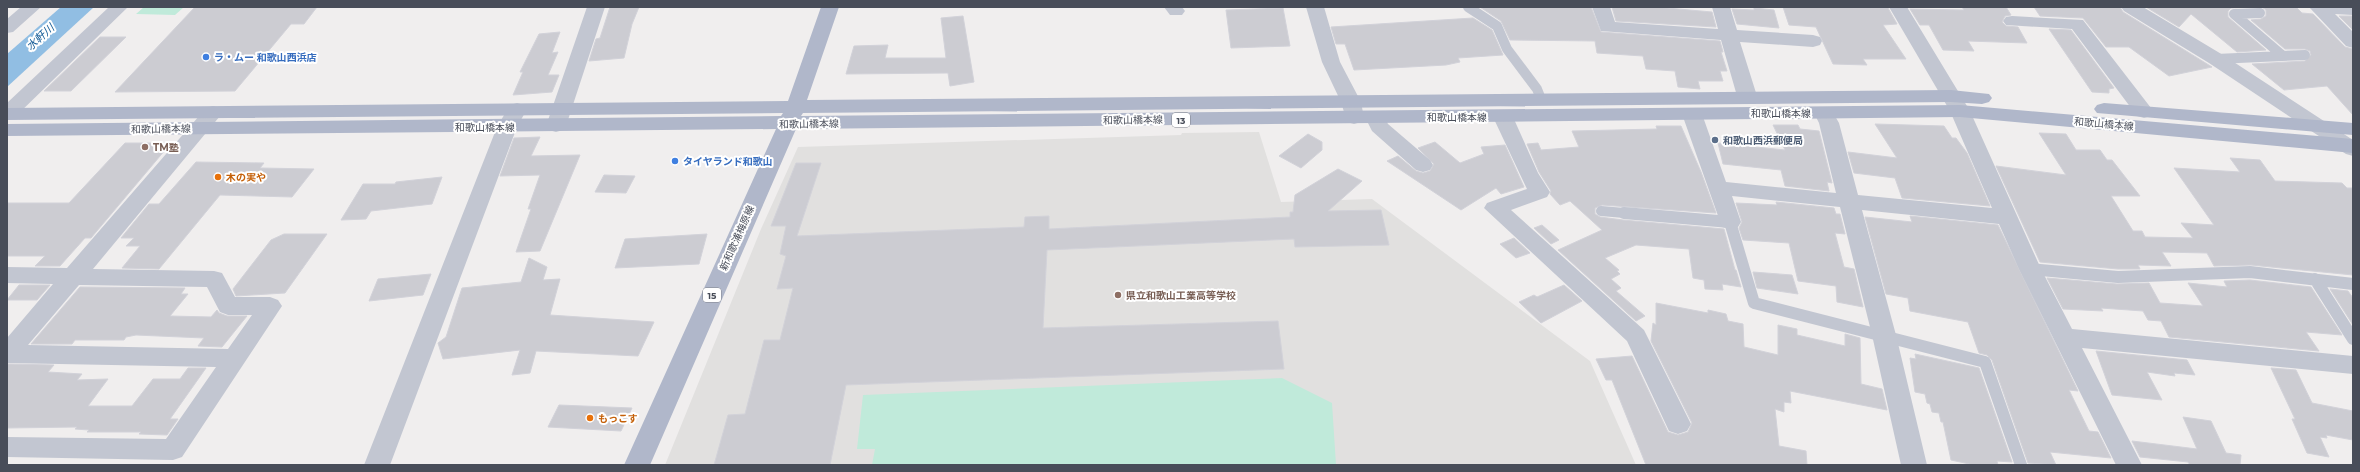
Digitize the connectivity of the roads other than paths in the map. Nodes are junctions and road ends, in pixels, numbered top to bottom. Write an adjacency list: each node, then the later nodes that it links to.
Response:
1 (32, 7): 14 (street)
2 (120, 7): 29 (street)
3 (596, 7): 24 (street)
4 (830, 7): 31 (main road, 新和歌浦梅原線 / 15)
5 (1314, 7): 25 (street)
6 (1468, 7): 22 (lane)
7 (1601, 7): 15 (street)
8 (1721, 7): 15 (street)
9 (1898, 7): 23 (street)
10 (2130, 7): 20 (street)
11 (2353, 10): 17 (street)
12 (2260, 13): 19 (lane)
13 (2012, 21): 27 (street)
14 (7, 28)
15 (1730, 36): 16 (street); 21 (street)
16 (1813, 41)
17 (2353, 42)
18 (2304, 55): 19 (lane)
19 (2283, 56): 20 (lane)
20 (2216, 59): 36 (street)
21 (1747, 96): 22 (main road, 和歌山橋本線 / 13); 23 (main road, 和歌山橋本線 / 13)
22 (1541, 99): 25 (main road, 和歌山橋本線 / 13)
23 (1956, 104): 27 (main road, 和歌山橋本線 / 13); 28 (main road, 和歌山橋本線 / 13); 39 (main road, 和歌山橋本線 / 13); 44 (street)
24 (564, 108): 31 (main road, 和歌山橋本線 / 13); 34 (main road, 和歌山橋本線 / 13); 35 (street)
25 (1353, 110): 31 (main road, 和歌山橋本線 / 13); 32 (main road, 和歌山橋本線 / 13)
26 (213, 112): 29 (main road, 和歌山橋本線 / 13); 34 (main road, 和歌山橋本線 / 13); 37 (street)
27 (2144, 112): 36 (main road, 和歌山橋本線 / 13)
28 (1824, 113): 30 (main road, 和歌山橋本線 / 13); 42 (street)
29 (7, 114)
30 (1692, 114): 33 (main road, 和歌山橋本線 / 13); 41 (street)
31 (791, 116): 35 (main road, 和歌山橋本線 / 13); 60 (main road, 新和歌浦梅原線 / 15)
32 (1375, 117): 33 (main road, 和歌山橋本線 / 13); 40 (street)
33 (1503, 117): 57 (street)
34 (512, 118): 35 (main road, 和歌山橋本線 / 13); 37 (main road, 和歌山橋本線 / 13); 59 (street)
35 (556, 126)
36 (2315, 126): 39 (main road, 和歌山橋本線 / 13)
37 (199, 129): 38 (main road, 和歌山橋本線 / 13); 48 (street)
38 (7, 130)
39 (2352, 143)
40 (1423, 165)
41 (1719, 188): 42 (street); 45 (street)
42 (1848, 201): 44 (street); 51 (street)
43 (1601, 211): 45 (lane)
44 (2006, 217): 46 (street)
45 (1730, 222): 51 (lane)
46 (2030, 268): 49 (lane); 52 (street)
47 (7, 275): 48 (street)
48 (74, 277): 54 (street); 55 (street)
49 (2315, 279): 50 (lane); 53 (lane)
50 (2353, 284)
51 (1884, 334): 61 (street); 62 (lane)
52 (2065, 337): 56 (street); 63 (street)
53 (2353, 339)
54 (9, 350): 55 (street)
55 (236, 358): 58 (street)
56 (2353, 365)
57 (1678, 424)
58 (7, 447)
59 (377, 465)
60 (637, 465)
61 (1914, 465)
62 (2021, 465)
63 (2129, 465)

